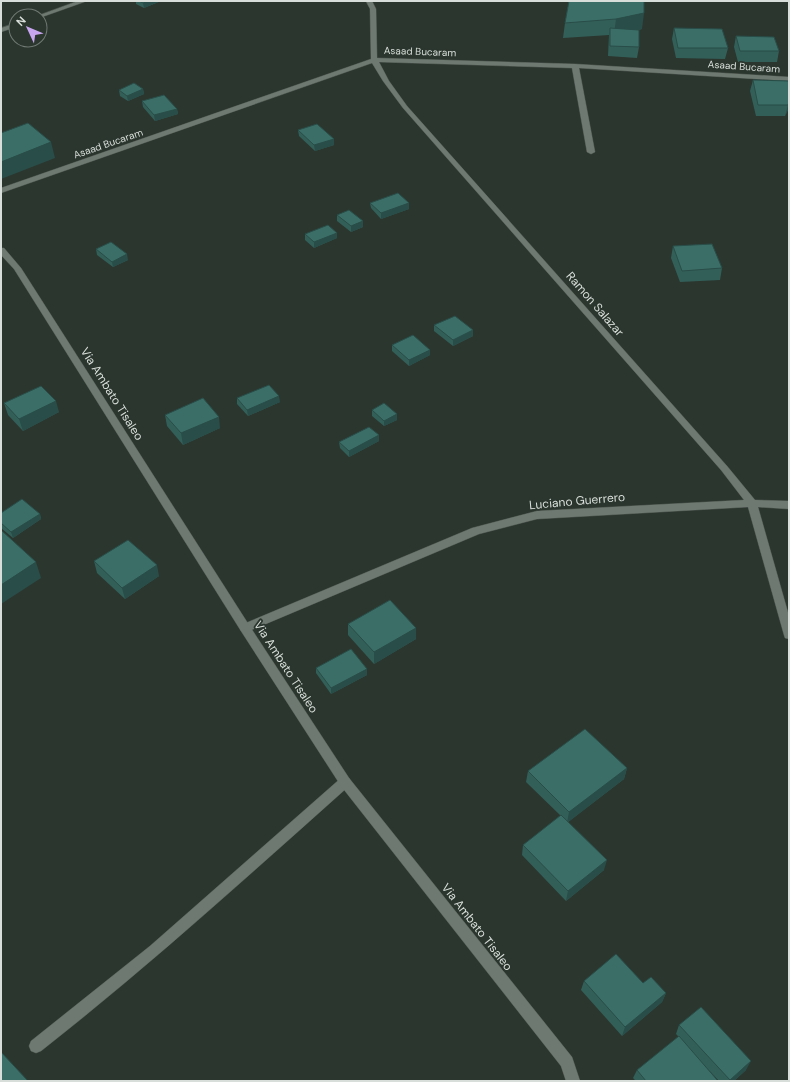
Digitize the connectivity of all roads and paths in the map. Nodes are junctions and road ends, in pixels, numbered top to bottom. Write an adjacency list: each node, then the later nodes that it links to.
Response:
1 (84, 1): 3 (street)
2 (369, 1): 4 (street, Ramon Salazar)
3 (48, 13)
4 (374, 60): 5 (street, Asaad Bucaram); 8 (street, Asaad Bucaram); 10 (street, Ramon Salazar)
5 (575, 66): 6 (street, Asaad Bucaram); 7 (street)
6 (789, 79)
7 (591, 152)
8 (1, 191)
9 (1, 250): 12 (street, Via Ambato Tisaleo)
10 (752, 503): 11 (street, Luciano Guerrero); 12 (street, Luciano Guerrero); 13 (street, Ramon Salazar)
11 (789, 505)
12 (245, 628): 14 (street, Via Ambato Tisaleo)
13 (789, 635)
14 (345, 782): 15 (street); 16 (street, Via Ambato Tisaleo)
15 (36, 1046)
16 (573, 1081)

